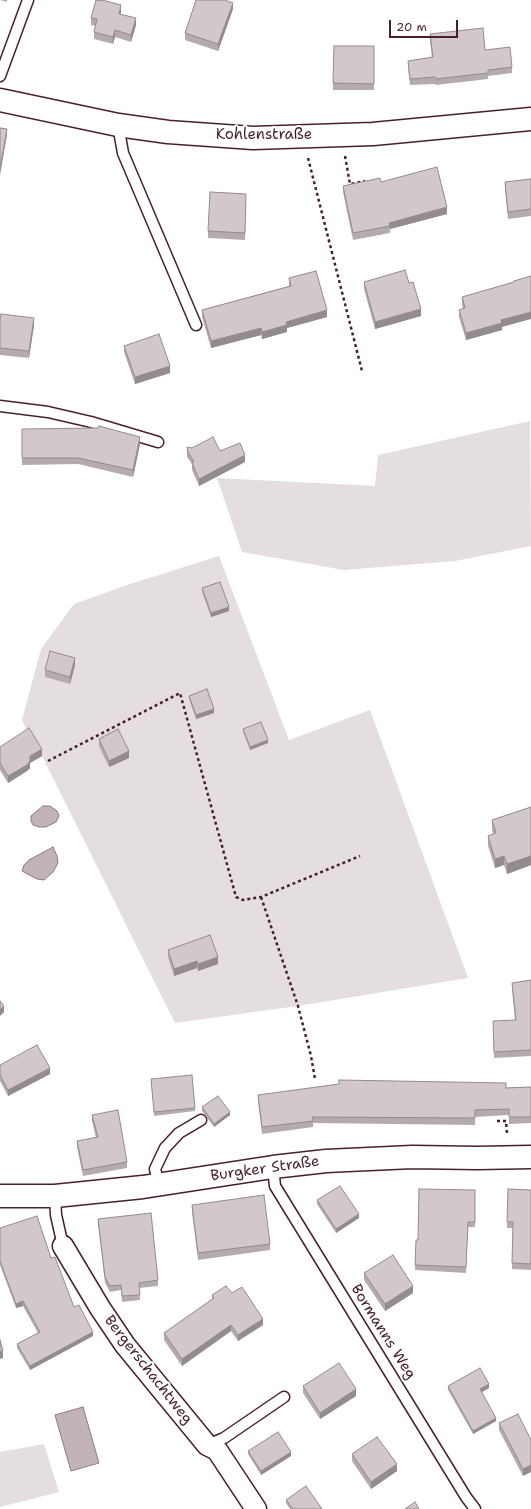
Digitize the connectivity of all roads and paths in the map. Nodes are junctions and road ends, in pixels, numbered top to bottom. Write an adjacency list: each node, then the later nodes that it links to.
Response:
1 (28, 0): 2 (lane)
2 (0, 76)
3 (0, 100): 5 (main road, Kohlenstraße)
4 (531, 119): 6 (main road, Kohlenstraße)
5 (118, 125): 6 (main road, Kohlenstraße); 9 (lane)
6 (307, 136): 10 (path)
7 (345, 158): 8 (path)
8 (365, 181)
9 (196, 325)
10 (362, 370)
11 (0, 406): 12 (lane)
12 (158, 442)
13 (48, 761): 15 (path)
14 (360, 856): 15 (path)
15 (261, 897): 16 (path)
16 (315, 1079)
17 (201, 1120): 22 (lane)
18 (497, 1121): 19 (path)
19 (507, 1140)
20 (531, 1157): 21 (main road, Burgker Straße)
21 (273, 1167): 22 (main road, Burgker Straße); 29 (lane, Bormanns Weg)
22 (159, 1184): 24 (main road, Burgker Straße)
23 (0, 1196): 24 (main road, Burgker Straße)
24 (55, 1196): 25 (lane, Bergerschachtweg)
25 (63, 1246): 27 (street, Bergerschachtweg)
26 (284, 1397): 27 (lane)
27 (207, 1445): 28 (street, Bergerschachtweg)
28 (256, 1509)
29 (475, 1509)

